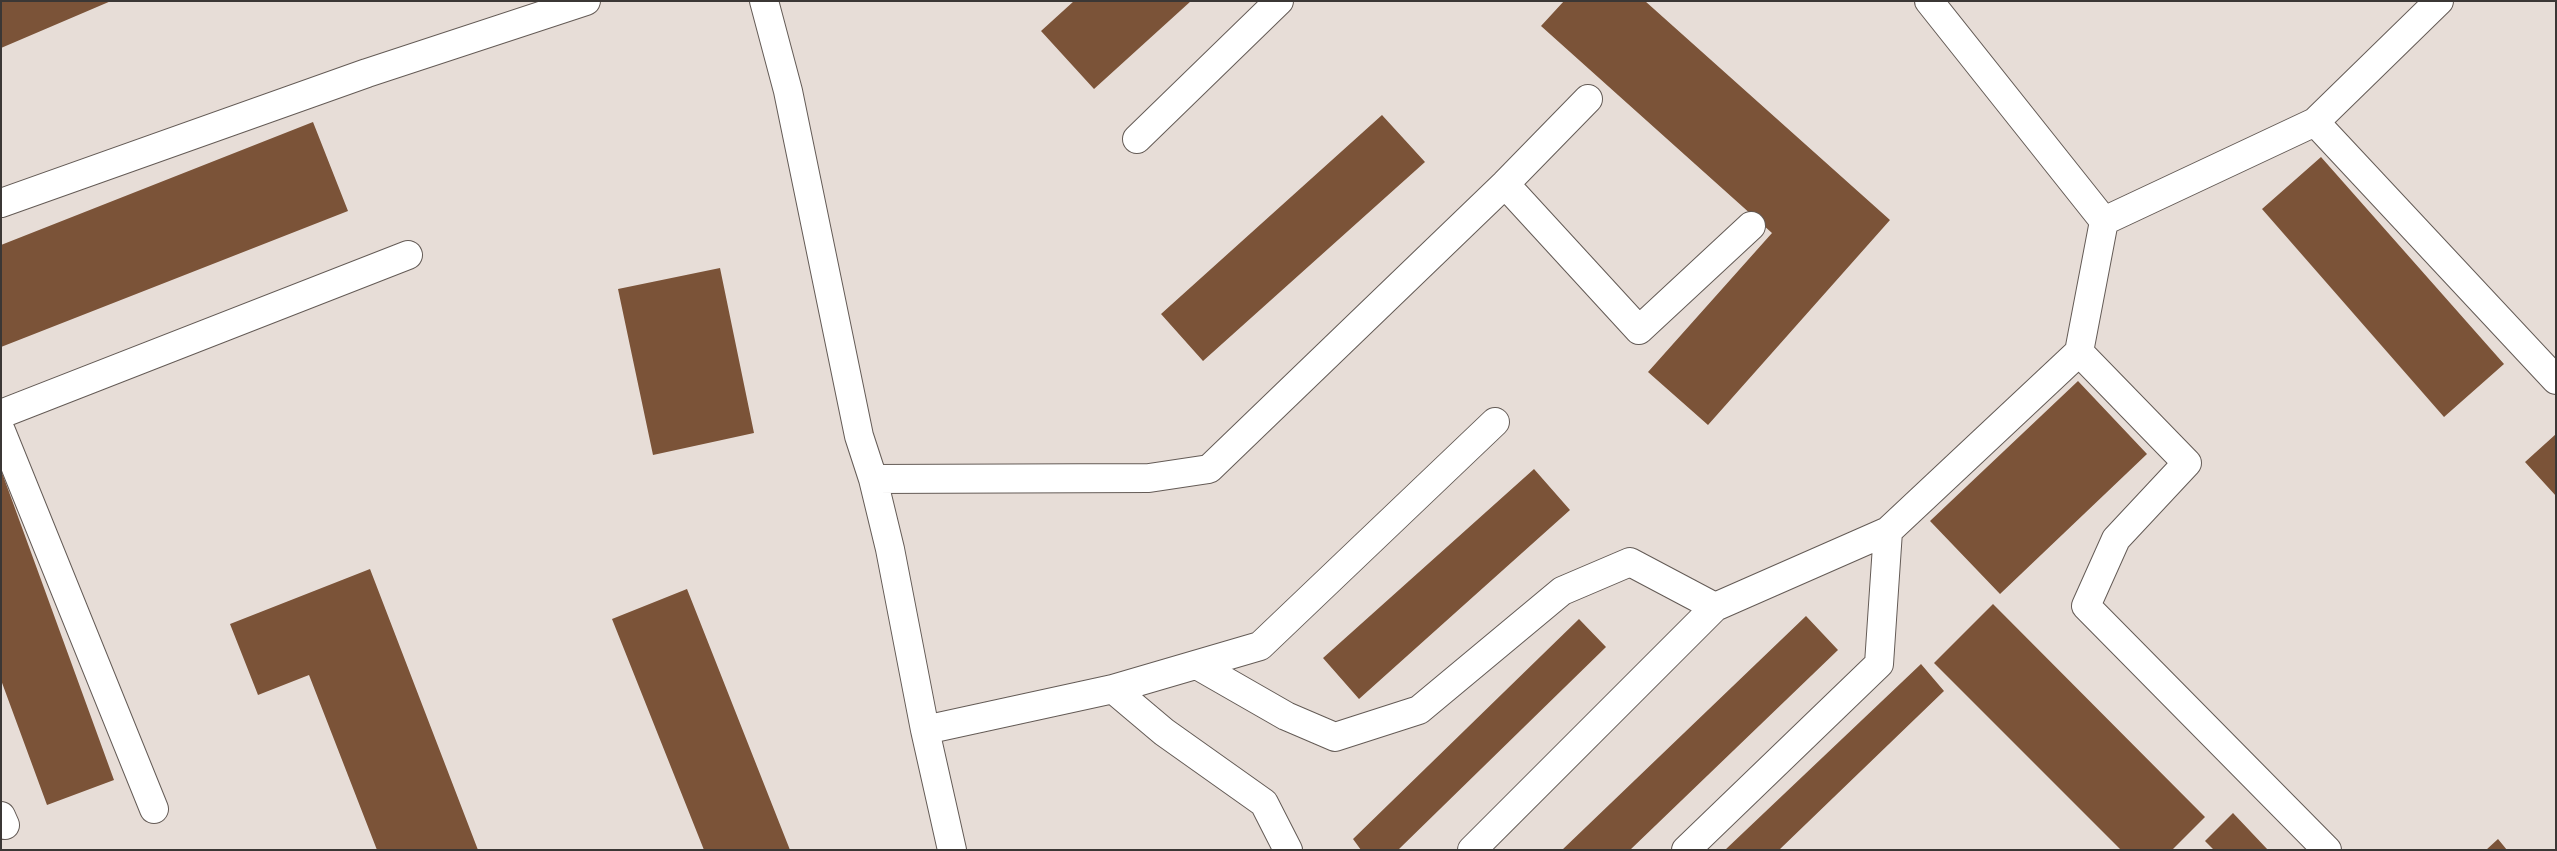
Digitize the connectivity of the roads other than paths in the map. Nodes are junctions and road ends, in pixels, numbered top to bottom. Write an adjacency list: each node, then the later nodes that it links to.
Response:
1 (586, 1): 10 (street)
2 (764, 1): 19 (street)
3 (1279, 1): 8 (street)
4 (1928, 1): 11 (street)
5 (2438, 1): 7 (street)
6 (1588, 99): 9 (street)
7 (2315, 122): 11 (street); 15 (street)
8 (1137, 138)
9 (1505, 184): 12 (street); 19 (street)
10 (1, 203)
11 (2104, 221): 14 (street)
12 (1751, 226)
13 (408, 255): 16 (street)
14 (2079, 352): 20 (street); 30 (street)
15 (2556, 380)
16 (1, 414)
17 (1495, 422): 22 (street)
18 (1, 431): 25 (street)
19 (873, 479): 24 (street)
20 (1888, 531): 21 (street); 29 (street)
21 (1715, 607): 22 (street); 28 (street)
22 (1197, 665): 23 (street)
23 (1113, 689): 24 (street); 27 (street)
24 (925, 730): 26 (street)
25 (154, 809)
26 (952, 850)
27 (1288, 850)
28 (1472, 850)
29 (1686, 850)
30 (2327, 850)

